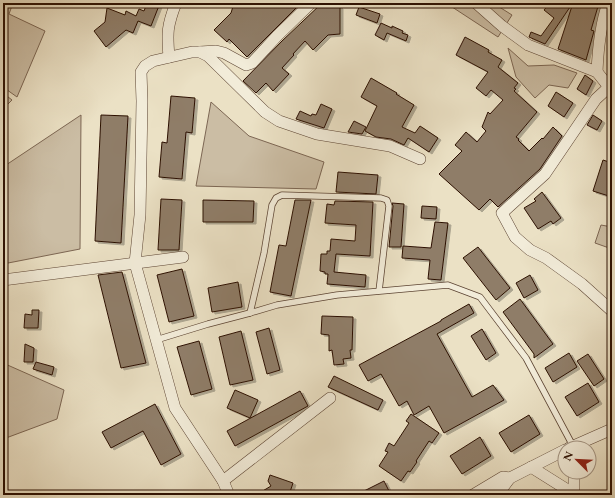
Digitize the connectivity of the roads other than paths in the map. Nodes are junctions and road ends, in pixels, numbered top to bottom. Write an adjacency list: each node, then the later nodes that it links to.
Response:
1 (176, 3): 6 (street)
2 (311, 3): 5 (street)
3 (476, 3): 7 (street)
4 (608, 3): 7 (street)
5 (200, 52): 6 (street); 9 (street)
6 (169, 57): 11 (street)
7 (597, 72): 8 (street)
8 (611, 88): 14 (street)
9 (420, 159)
10 (183, 257): 11 (street)
11 (135, 263): 12 (street); 16 (street)
12 (3, 280)
13 (379, 291): 15 (lane); 15 (lane); 19 (lane)
14 (612, 311)
15 (250, 313): 16 (lane)
16 (156, 340): 24 (street)
17 (330, 398): 24 (street)
18 (612, 429): 20 (street)
19 (566, 440)
20 (588, 440)
21 (557, 454): 22 (street)
22 (531, 467): 23 (street); 29 (street)
23 (510, 478): 27 (street); 28 (street)
24 (222, 480): 26 (street)
25 (574, 480): 29 (street)
26 (229, 495)
27 (473, 495)
28 (488, 495)
29 (574, 495)

